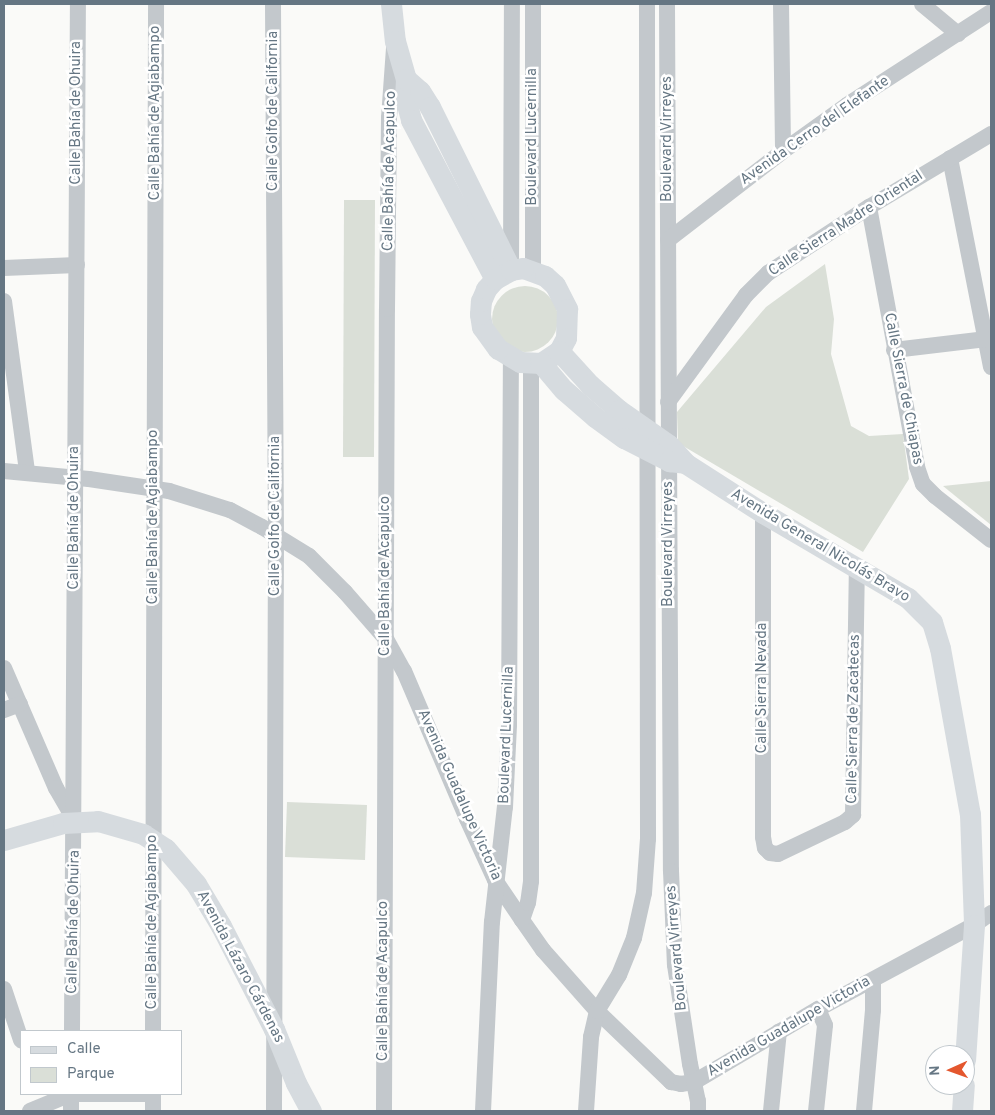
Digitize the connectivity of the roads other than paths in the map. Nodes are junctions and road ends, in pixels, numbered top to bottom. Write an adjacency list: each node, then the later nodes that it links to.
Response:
1 (78, 4): 19 (street, Calle Bahía de Ohuira)
2 (156, 4): 35 (street, Calle Bahía de Agiabampo)
3 (273, 4): 37 (street, Calle Golfo de California)
4 (391, 4): 13 (main road)
5 (512, 4): 22 (street, Boulevard Lucernilla)
6 (533, 4): 21 (street, Boulevard Lucernilla)
7 (647, 4): 30 (street, Boulevard Virreyes)
8 (667, 4): 18 (street, Boulevard Virreyes)
9 (781, 4): 15 (street)
10 (922, 4): 12 (street)
11 (991, 12): 12 (street, Avenida Cerro del Elefante)
12 (958, 34): 15 (street, Avenida Cerro del Elefante)
13 (395, 41): 22 (main road); 40 (street, Calle Bahía de Acapulco)
14 (991, 134): 16 (street, Calle Sierra Madre Oriental)
15 (783, 150): 18 (street, Avenida Cerro del Elefante)
16 (950, 158): 17 (street, Calle Sierra Madre Oriental); 24 (street)
17 (869, 207): 25 (street, Calle Sierra de Chiapas); 29 (street, Calle Sierra Madre Oriental)
18 (668, 240): 29 (street, Boulevard Virreyes)
19 (77, 265): 20 (street); 34 (street, Calle Bahía de Ohuira)
20 (4, 268)
21 (533, 270): 22 (main road); 26 (main road)
22 (503, 274): 27 (main road, Avenida General Nicolás Bravo)
23 (4, 300): 33 (street)
24 (986, 339): 25 (street); 28 (street)
25 (894, 350): 38 (street, Calle Sierra de Chiapas)
26 (559, 351): 27 (main road); 30 (main road, Avenida General Nicolás Bravo)
27 (528, 362): 30 (main road, Avenida General Nicolás Bravo); 50 (street, Boulevard Lucernilla); 52 (street, Boulevard Lucernilla)
28 (991, 367)
29 (669, 401): 30 (street, Calle Sierra Madre Oriental); 31 (street, Boulevard Virreyes)
30 (648, 441): 31 (main road, Avenida General Nicolás Bravo); 47 (street, Boulevard Virreyes)
31 (674, 457): 36 (main road, Avenida General Nicolás Bravo); 45 (street, Boulevard Virreyes)
32 (4, 471): 33 (street, Avenida Guadalupe Victoria)
33 (27, 472): 34 (street, Avenida Guadalupe Victoria)
34 (75, 477): 35 (street, Avenida Guadalupe Victoria); 44 (street, Calle Bahía de Ohuira)
35 (154, 490): 37 (street, Avenida Guadalupe Victoria); 46 (street, Calle Bahía de Agiabampo)
36 (763, 513): 39 (main road, Avenida General Nicolás Bravo); 49 (street, Calle Sierra Nevada)
37 (276, 536): 40 (street, Avenida Guadalupe Victoria); 58 (street, Calle Golfo de California)
38 (991, 540)
39 (857, 568): 49 (street, Calle Sierra de Zacatecas); 53 (main road, Avenida General Nicolás Bravo)
40 (386, 639): 50 (street, Avenida Guadalupe Victoria); 74 (street, Calle Bahía de Acapulco)
41 (4, 668): 42 (street)
42 (20, 704): 43 (street); 44 (street)
43 (4, 710)
44 (75, 821): 46 (main road, Avenida Lázaro Cárdenas); 48 (main road, Avenida Lázaro Cárdenas); 59 (street, Calle Bahía de Ohuira)
45 (671, 836): 47 (street); 64 (street, Boulevard Virreyes)
46 (153, 838): 58 (main road, Avenida Lázaro Cárdenas); 60 (street, Calle Bahía de Agiabampo)
47 (648, 839): 57 (street, Boulevard Virreyes)
48 (4, 840)
49 (778, 854)
50 (496, 880): 52 (street, Avenida Guadalupe Victoria); 75 (street, Boulevard Lucernilla)
51 (991, 913): 53 (street, Avenida Guadalupe Victoria)
52 (522, 920): 57 (street, Avenida Guadalupe Victoria)
53 (974, 925): 54 (street, Avenida Guadalupe Victoria); 63 (main road, Avenida General Nicolás Bravo)
54 (873, 980): 56 (street, Avenida Guadalupe Victoria); 80 (street)
55 (4, 989): 62 (street)
56 (818, 1008): 61 (street, Avenida Guadalupe Victoria); 79 (street)
57 (597, 1011): 64 (street, Avenida Guadalupe Victoria); 76 (street, Boulevard Virreyes)
58 (274, 1029): 72 (street, Calle Golfo de California); 73 (main road, Avenida Lázaro Cárdenas)
59 (72, 1030)
60 (153, 1030)
61 (779, 1031): 64 (street, Avenida Guadalupe Victoria); 78 (street)
62 (20, 1037)
63 (966, 1045)
64 (694, 1082): 77 (street, Boulevard Virreyes)
65 (68, 1095): 69 (street)
66 (71, 1095): 70 (street)
67 (153, 1095): 71 (street)
68 (963, 1095): 81 (main road)
69 (38, 1104)
70 (71, 1111)
71 (153, 1111)
72 (274, 1111)
73 (311, 1111)
74 (384, 1111)
75 (483, 1111)
76 (586, 1111)
77 (698, 1111)
78 (771, 1111)
79 (816, 1111)
80 (864, 1111)
81 (962, 1111)

